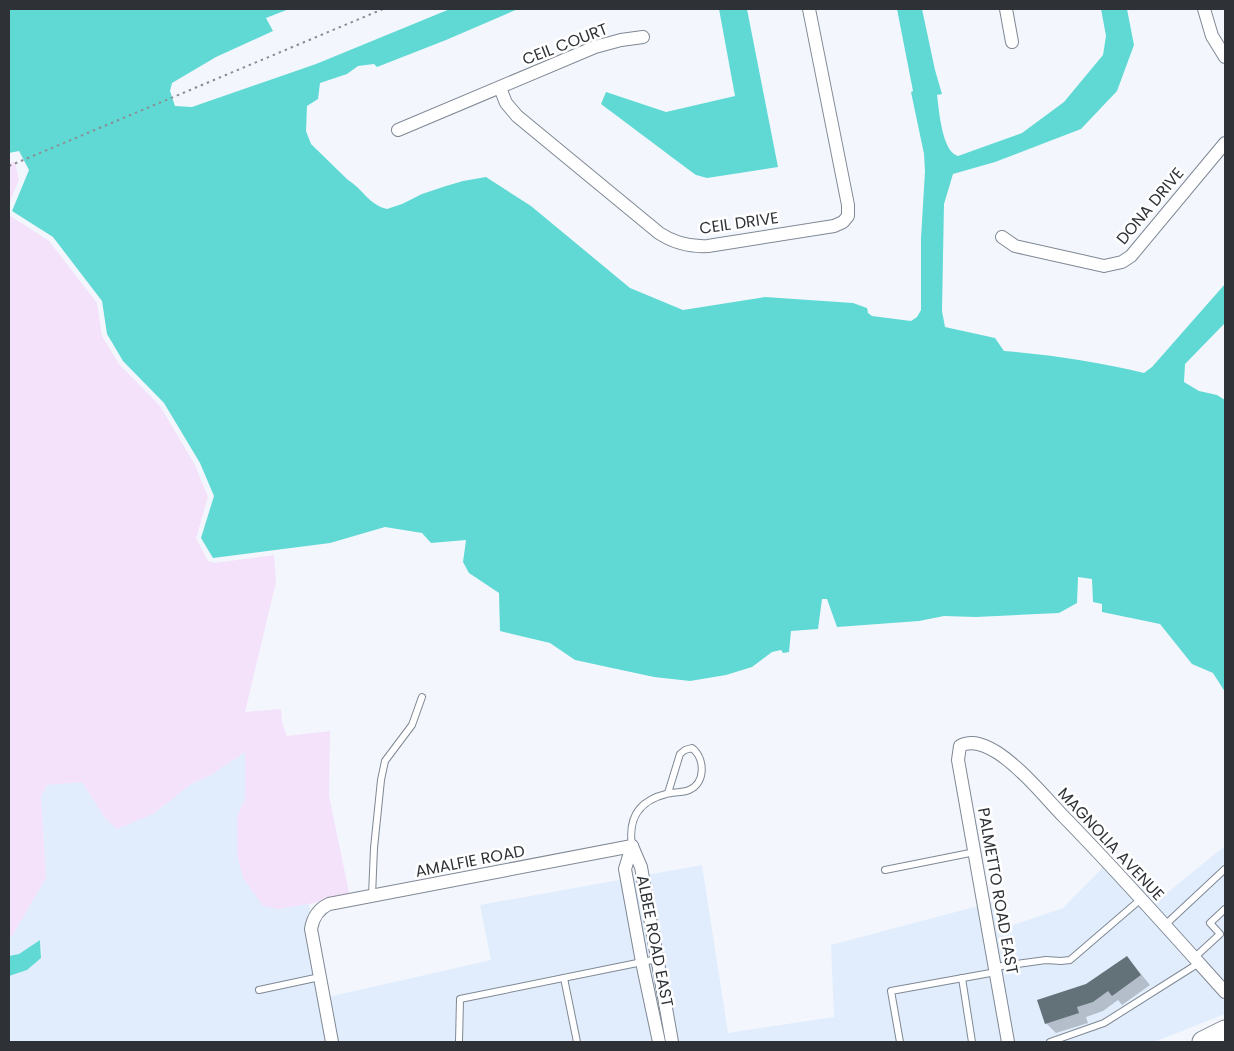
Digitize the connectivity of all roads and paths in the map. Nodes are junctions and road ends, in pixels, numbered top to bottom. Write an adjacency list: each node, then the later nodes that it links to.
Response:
1 (383, 9): 11 (path)
2 (809, 9): 8 (street, CEIL DRIVE)
3 (1006, 9): 6 (street)
4 (1204, 9): 7 (street)
5 (643, 37): 8 (street, CEIL COURT)
6 (1012, 42)
7 (1225, 57)
8 (500, 88): 9 (street)
9 (398, 130)
10 (1225, 143): 12 (street, DONA DRIVE)
11 (9, 166)
12 (1002, 237)
13 (422, 697): 20 (lane)
14 (960, 746): 17 (street, PALMETTO ROAD EAST); 21 (street, MAGNOLIA AVENUE)
15 (668, 793): 15 (lane, ALBEE ROAD EAST); 16 (lane, ALBEE ROAD EAST)
16 (632, 846): 20 (street, AMALFIE ROAD); 24 (street, ALBEE ROAD EAST); 26 (street, ALBEE ROAD EAST)
17 (975, 852): 19 (lane); 27 (street, PALMETTO ROAD EAST)
18 (1225, 868): 23 (lane)
19 (885, 870)
20 (372, 896): 28 (street, AMALFIE ROAD)
21 (1141, 899): 23 (street, MAGNOLIA AVENUE); 27 (lane)
22 (1225, 909): 25 (lane)
23 (1164, 925): 25 (street, MAGNOLIA AVENUE)
24 (657, 959): 26 (lane); 38 (street, ALBEE ROAD EAST)
25 (1197, 960): 32 (street, MAGNOLIA AVENUE); 42 (lane)
26 (642, 962): 29 (lane); 37 (street, ALBEE ROAD EAST)
27 (995, 969): 30 (lane); 41 (street, PALMETTO ROAD EAST)
28 (320, 977): 31 (lane); 34 (street)
29 (564, 978): 35 (lane); 36 (lane)
30 (962, 978): 39 (lane); 40 (lane)
31 (259, 990)
32 (1225, 992)
33 (1225, 1031): 43 (main road)
34 (332, 1042)
35 (458, 1042)
36 (577, 1042)
37 (659, 1042)
38 (672, 1042)
39 (900, 1042)
40 (972, 1042)
41 (1008, 1042)
42 (1050, 1042)
43 (1203, 1042)

